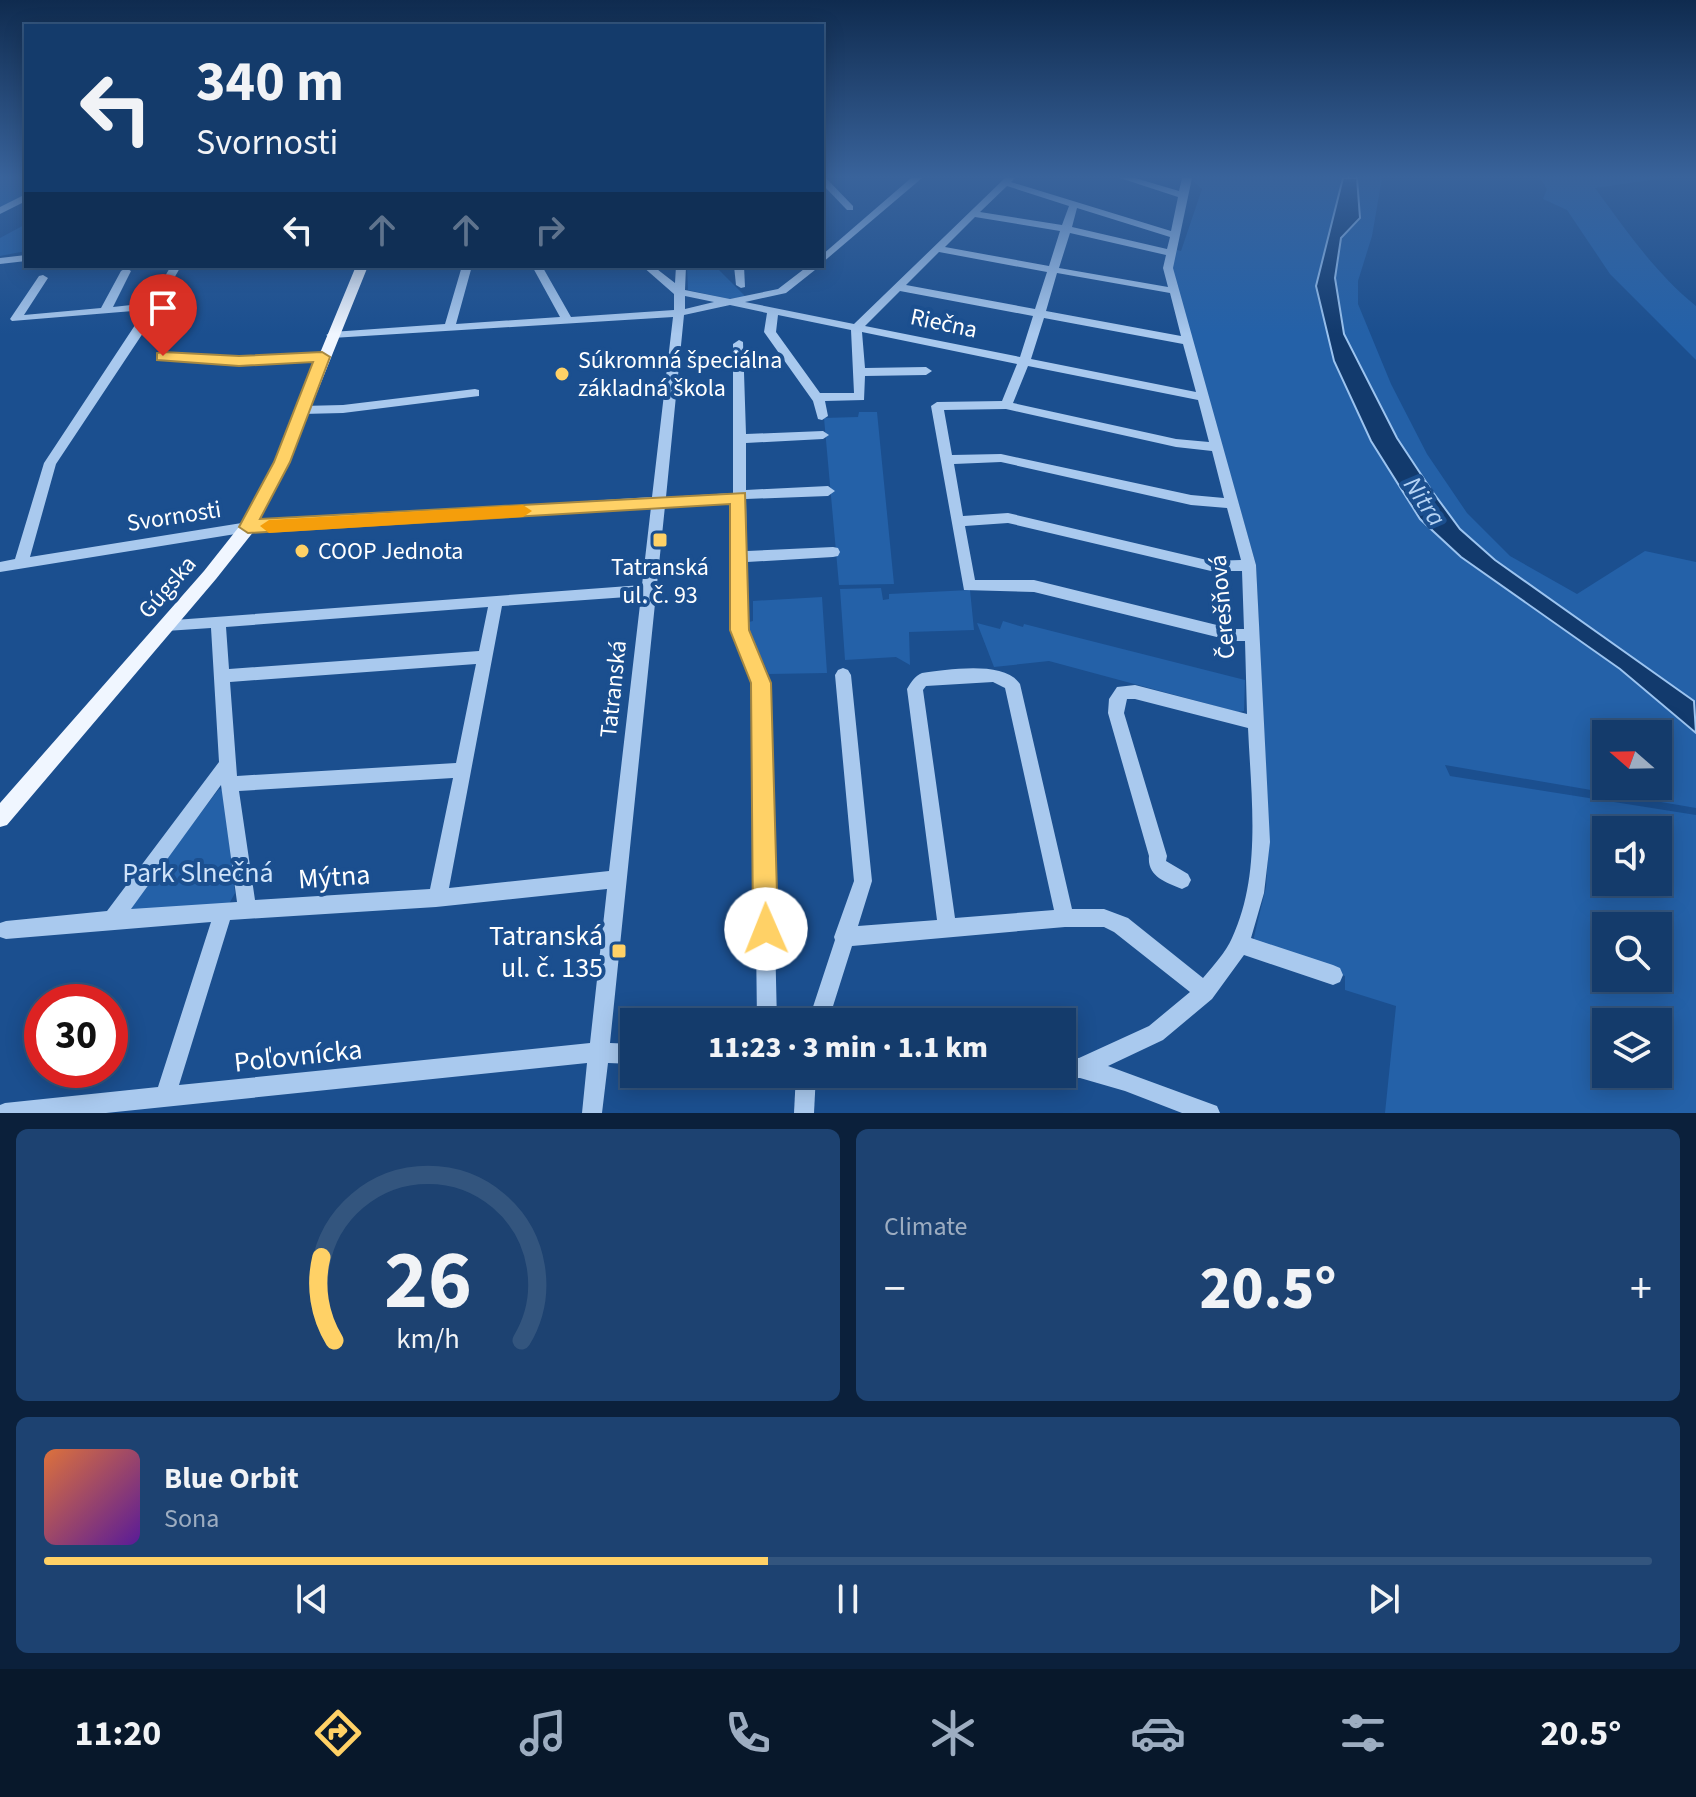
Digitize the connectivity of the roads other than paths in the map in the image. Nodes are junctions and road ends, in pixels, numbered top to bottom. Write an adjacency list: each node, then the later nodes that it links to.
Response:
1 (1066, 229): 21 (street)
2 (857, 230): 11 (street)
3 (957, 230): 8 (street)
4 (1070, 230): 9 (street)
5 (1158, 230): 7 (street)
6 (1175, 230): 7 (street, Čerešňová)
7 (1174, 235): 9 (street, Čerešňová)
8 (937, 249): 21 (street); 26 (street)
9 (1171, 253): 27 (street, Čerešňová)
10 (24, 258): 12 (street)
11 (824, 258)
12 (0, 261)
13 (175, 268): 30 (street)
14 (361, 268): 38 (main road, Gúgska)
15 (466, 268): 36 (street)
16 (538, 268): 35 (street)
17 (650, 268): 23 (street)
18 (681, 268): 23 (street); 28 (street, Tatranská)
19 (739, 268): 25 (street)
20 (812, 268): 29 (street)
21 (1053, 269): 27 (street); 34 (street)
22 (126, 271): 32 (street)
23 (661, 277): 28 (street)
24 (43, 278): 32 (street)
25 (741, 285)
26 (898, 287): 34 (street); 37 (street)
27 (1174, 291): 39 (street, Čerešňová)
28 (679, 292): 29 (street, Riečna); 33 (street, Tatranská)
29 (737, 303): 31 (street, Riečna); 33 (street)
30 (153, 306): 32 (street); 64 (street)
31 (773, 310): 37 (street, Riečna); 47 (street)
32 (105, 311)
33 (679, 313): 35 (street); 58 (street, Tatranská)
34 (1039, 314): 39 (street); 43 (street)
35 (567, 320): 36 (street)
36 (450, 327): 38 (street)
37 (856, 328): 43 (street, Riečna); 45 (street)
38 (332, 335): 42 (main road, Gúgska)
39 (1187, 341): 48 (street, Čerešňová)
40 (739, 344): 53 (street)
41 (163, 356): 42 (street)
42 (322, 357): 50 (main road, Gúgska)
43 (1024, 362): 48 (street, Riečna); 49 (street)
44 (926, 371): 45 (street)
45 (859, 372): 47 (street)
46 (476, 393): 50 (street)
47 (816, 397): 51 (street)
48 (1201, 397): 54 (street, Čerešňová)
49 (1006, 405): 54 (street); 55 (street)
50 (302, 410): 61 (main road, Gúgska)
51 (822, 416)
52 (823, 435): 53 (street)
53 (739, 439): 57 (street)
54 (1215, 447): 59 (street, Čerešňová)
55 (948, 460): 59 (street); 60 (street)
56 (828, 491): 57 (street, Svornosti)
57 (739, 496): 58 (street, Svornosti); 63 (street)
58 (657, 503): 61 (street, Svornosti); 67 (street, Tatranská)
59 (1231, 504): 65 (street, Čerešňová)
60 (957, 521): 65 (street); 71 (street)
61 (248, 527): 64 (street, Svornosti); 70 (main road, Gúgska)
62 (833, 552): 63 (street)
63 (739, 557): 93 (street)
64 (21, 563): 66 (street, Svornosti)
65 (1249, 565): 71 (street, Čerešňová)
66 (0, 567)
67 (647, 590): 68 (street); 80 (street, Tatranská)
68 (496, 602): 69 (street); 72 (street)
69 (218, 623): 70 (street); 74 (street)
70 (166, 625): 79 (main road, Gúgska)
71 (1251, 635): 75 (street, Čerešňová)
72 (485, 657): 74 (street); 77 (street)
73 (843, 675): 89 (street)
74 (221, 676): 76 (street)
75 (1256, 723): 81 (street); 90 (street, Čerešňová)
76 (227, 764): 78 (street); 85 (street)
77 (461, 770): 78 (street); 82 (street)
78 (230, 784): 83 (street)
79 (0, 818)
80 (617, 879): 82 (street, Mýtna); 95 (street, Tatranská)
81 (1182, 880)
82 (438, 897): 83 (street, Mýtna)
83 (247, 909): 84 (street, Mýtna)
84 (223, 913): 85 (street, Mýtna); 100 (street)
85 (114, 917): 88 (street, Mýtna)
86 (1065, 918): 87 (street); 87 (street); 92 (street)
87 (947, 927): 89 (street)
88 (6, 930)
89 (843, 937): 94 (street)
90 (1240, 944): 91 (street); 92 (street, Čerešňová)
91 (1333, 975)
92 (1205, 992): 97 (street, Čerešňová)
93 (767, 1008)
94 (822, 1008)
95 (598, 1052): 96 (street); 100 (street, Poľovnícka); 102 (street, Tatranská)
96 (620, 1053)
97 (1076, 1066)
98 (1076, 1069): 104 (street)
99 (805, 1088): 103 (street)
100 (165, 1097): 101 (street, Poľovnícka)
101 (5, 1113)
102 (592, 1113)
103 (804, 1113)
104 (1210, 1113)

